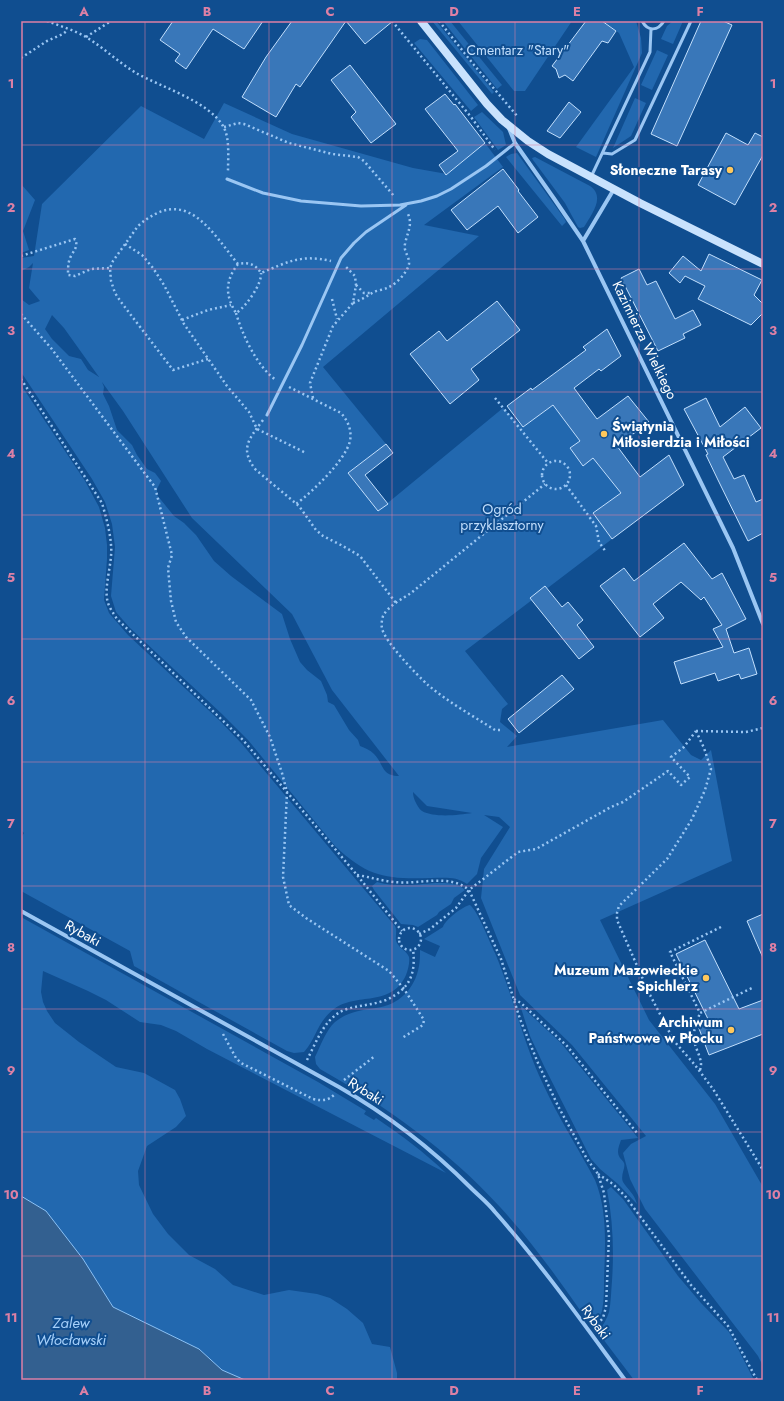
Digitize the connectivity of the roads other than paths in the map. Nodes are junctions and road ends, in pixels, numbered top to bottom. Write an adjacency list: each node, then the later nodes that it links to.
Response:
1 (421, 21): 6 (street, Kazimierza Wielkiego)
2 (642, 21): 5 (lane)
3 (664, 21): 5 (lane)
4 (691, 21): 8 (lane)
5 (651, 29): 8 (lane)
6 (508, 125): 7 (street, Kazimierza Wielkiego); 9 (street)
7 (515, 143): 12 (lane); 13 (street, Kazimierza Wielkiego)
8 (603, 153): 9 (lane)
9 (591, 177): 11 (street)
10 (227, 179): 12 (lane)
11 (614, 189): 13 (street); 14 (street)
12 (401, 206): 15 (lane)
13 (583, 241): 16 (street, Kazimierza Wielkiego)
14 (763, 264)
15 (267, 415)
16 (763, 624)
17 (21, 912): 18 (street, Rybaki)
18 (625, 1380)

